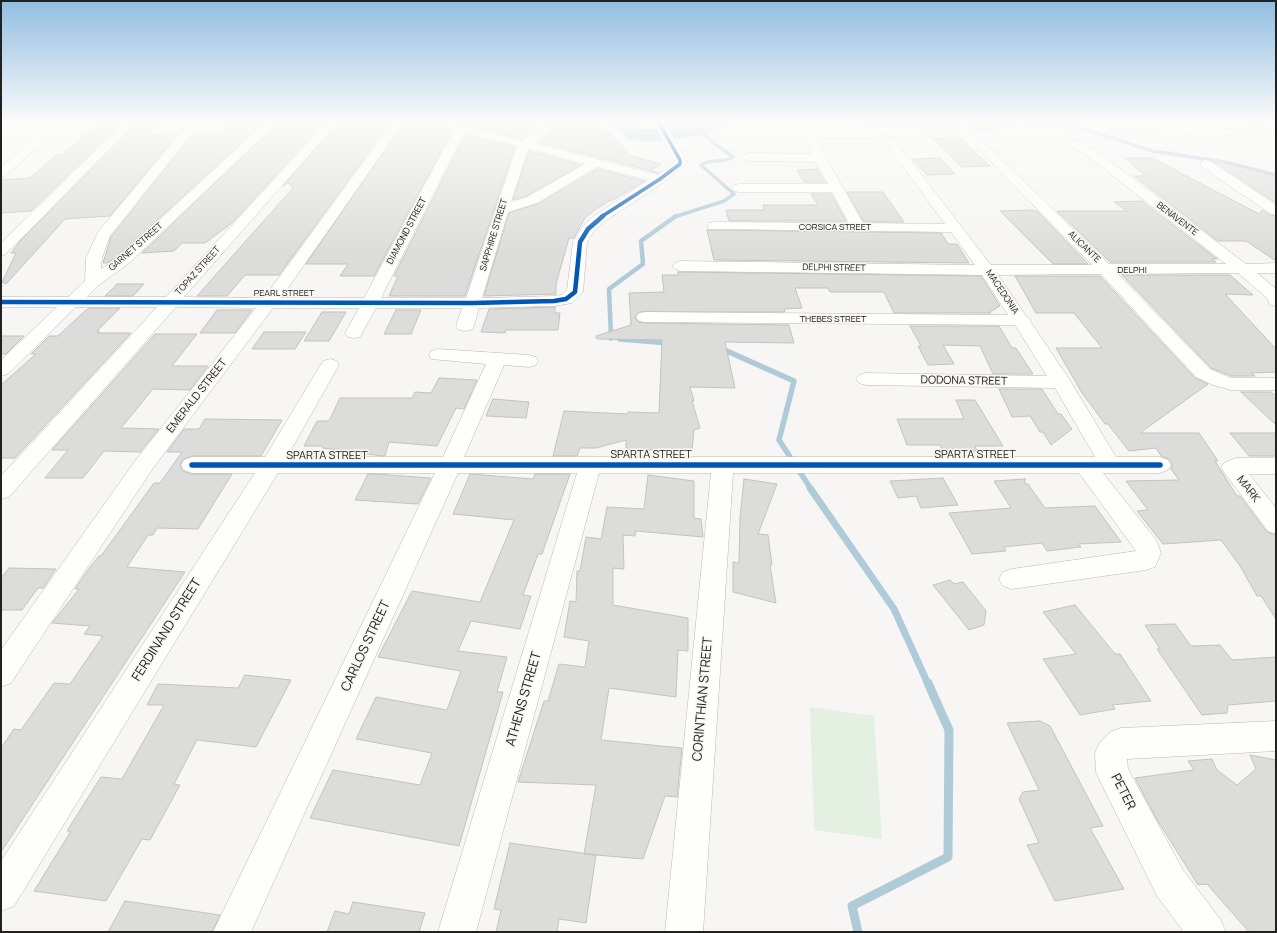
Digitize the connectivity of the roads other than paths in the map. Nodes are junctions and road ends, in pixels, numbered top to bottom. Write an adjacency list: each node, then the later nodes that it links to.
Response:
1 (86, 167): 24 (street)
2 (160, 167): 30 (street)
3 (225, 167): 30 (street, GARNET STREET)
4 (292, 167): 31 (street, TOPAZ STREET)
5 (367, 167): 35 (street, EMERALD STREET)
6 (441, 167): 36 (street, DIAMOND STREET)
7 (516, 167): 19 (street, SAPPHIRE STREET)
8 (587, 167): 19 (street)
9 (612, 167): 16 (street)
10 (677, 167): 16 (street)
11 (825, 167): 18 (street)
12 (909, 167): 23 (street, MACEDONIA)
13 (1001, 167): 29 (street, ALICANTE)
14 (1109, 167): 27 (street, BENAVENTE)
15 (1210, 167): 20 (street)
16 (660, 179): 37 (street, PEARL STREET)
17 (740, 188): 18 (street)
18 (837, 188): 22 (street)
19 (502, 210): 37 (street, SAPPHIRE STREET)
20 (1276, 211)
21 (714, 226): 22 (street, CORSICA STREET)
22 (858, 227): 23 (street, CORSICA STREET)
23 (956, 228): 28 (street, MACEDONIA)
24 (1, 251)
25 (680, 266): 28 (street, DELPHI STREET)
26 (1276, 268): 27 (street, DELPHI)
27 (1243, 269): 29 (street, DELPHI); 32 (street, BENAVENTE)
28 (987, 270): 29 (street, DELPHI); 39 (street, MACEDONIA)
29 (1106, 270): 49 (street, ALICANTE)
30 (93, 282): 34 (street, GARNET STREET)
31 (170, 301): 34 (street, PEARL STREET); 35 (street, PEARL STREET); 59 (street, TOPAZ STREET)
32 (1276, 301)
33 (1, 302): 34 (street, PEARL STREET)
34 (74, 302): 46 (street, GARNET STREET)
35 (269, 302): 36 (street, PEARL STREET); 62 (street, EMERALD STREET)
36 (369, 303): 37 (street, PEARL STREET); 41 (street, DIAMOND STREET)
37 (473, 303): 40 (street, SAPPHIRE STREET)
38 (645, 317): 39 (street, THEBES STREET)
39 (1022, 320): 48 (street, MACEDONIA)
40 (465, 326)
41 (354, 333)
42 (438, 355): 43 (street)
43 (497, 359): 44 (street); 53 (street, CARLOS STREET)
44 (529, 361)
45 (330, 365): 56 (street, FERDINAND STREET)
46 (1, 370)
47 (866, 379): 48 (street, DODONA STREET)
48 (1061, 382): 55 (street, MACEDONIA)
49 (1276, 384)
50 (1084, 464): 54 (street, SPARTA STREET); 55 (street, SPARTA STREET); 61 (street)
51 (1160, 464): 55 (street, SPARTA STREET)
52 (192, 465): 56 (street, SPARTA STREET)
53 (450, 465): 56 (street, SPARTA STREET); 57 (street, SPARTA STREET); 65 (street, CARLOS STREET)
54 (723, 465): 57 (street, SPARTA STREET); 67 (street, CORINTHIAN STREET)
55 (1110, 465)
56 (271, 466): 64 (street, FERDINAND STREET)
57 (590, 466): 66 (street, ATHENS STREET)
58 (1276, 466): 60 (street, MARK)
59 (1, 491)
60 (1276, 525)
61 (1012, 579)
62 (1, 674)
63 (1276, 736): 68 (street, PETER)
64 (1, 893)
65 (232, 932)
66 (457, 932)
67 (684, 932)
68 (1207, 932)

